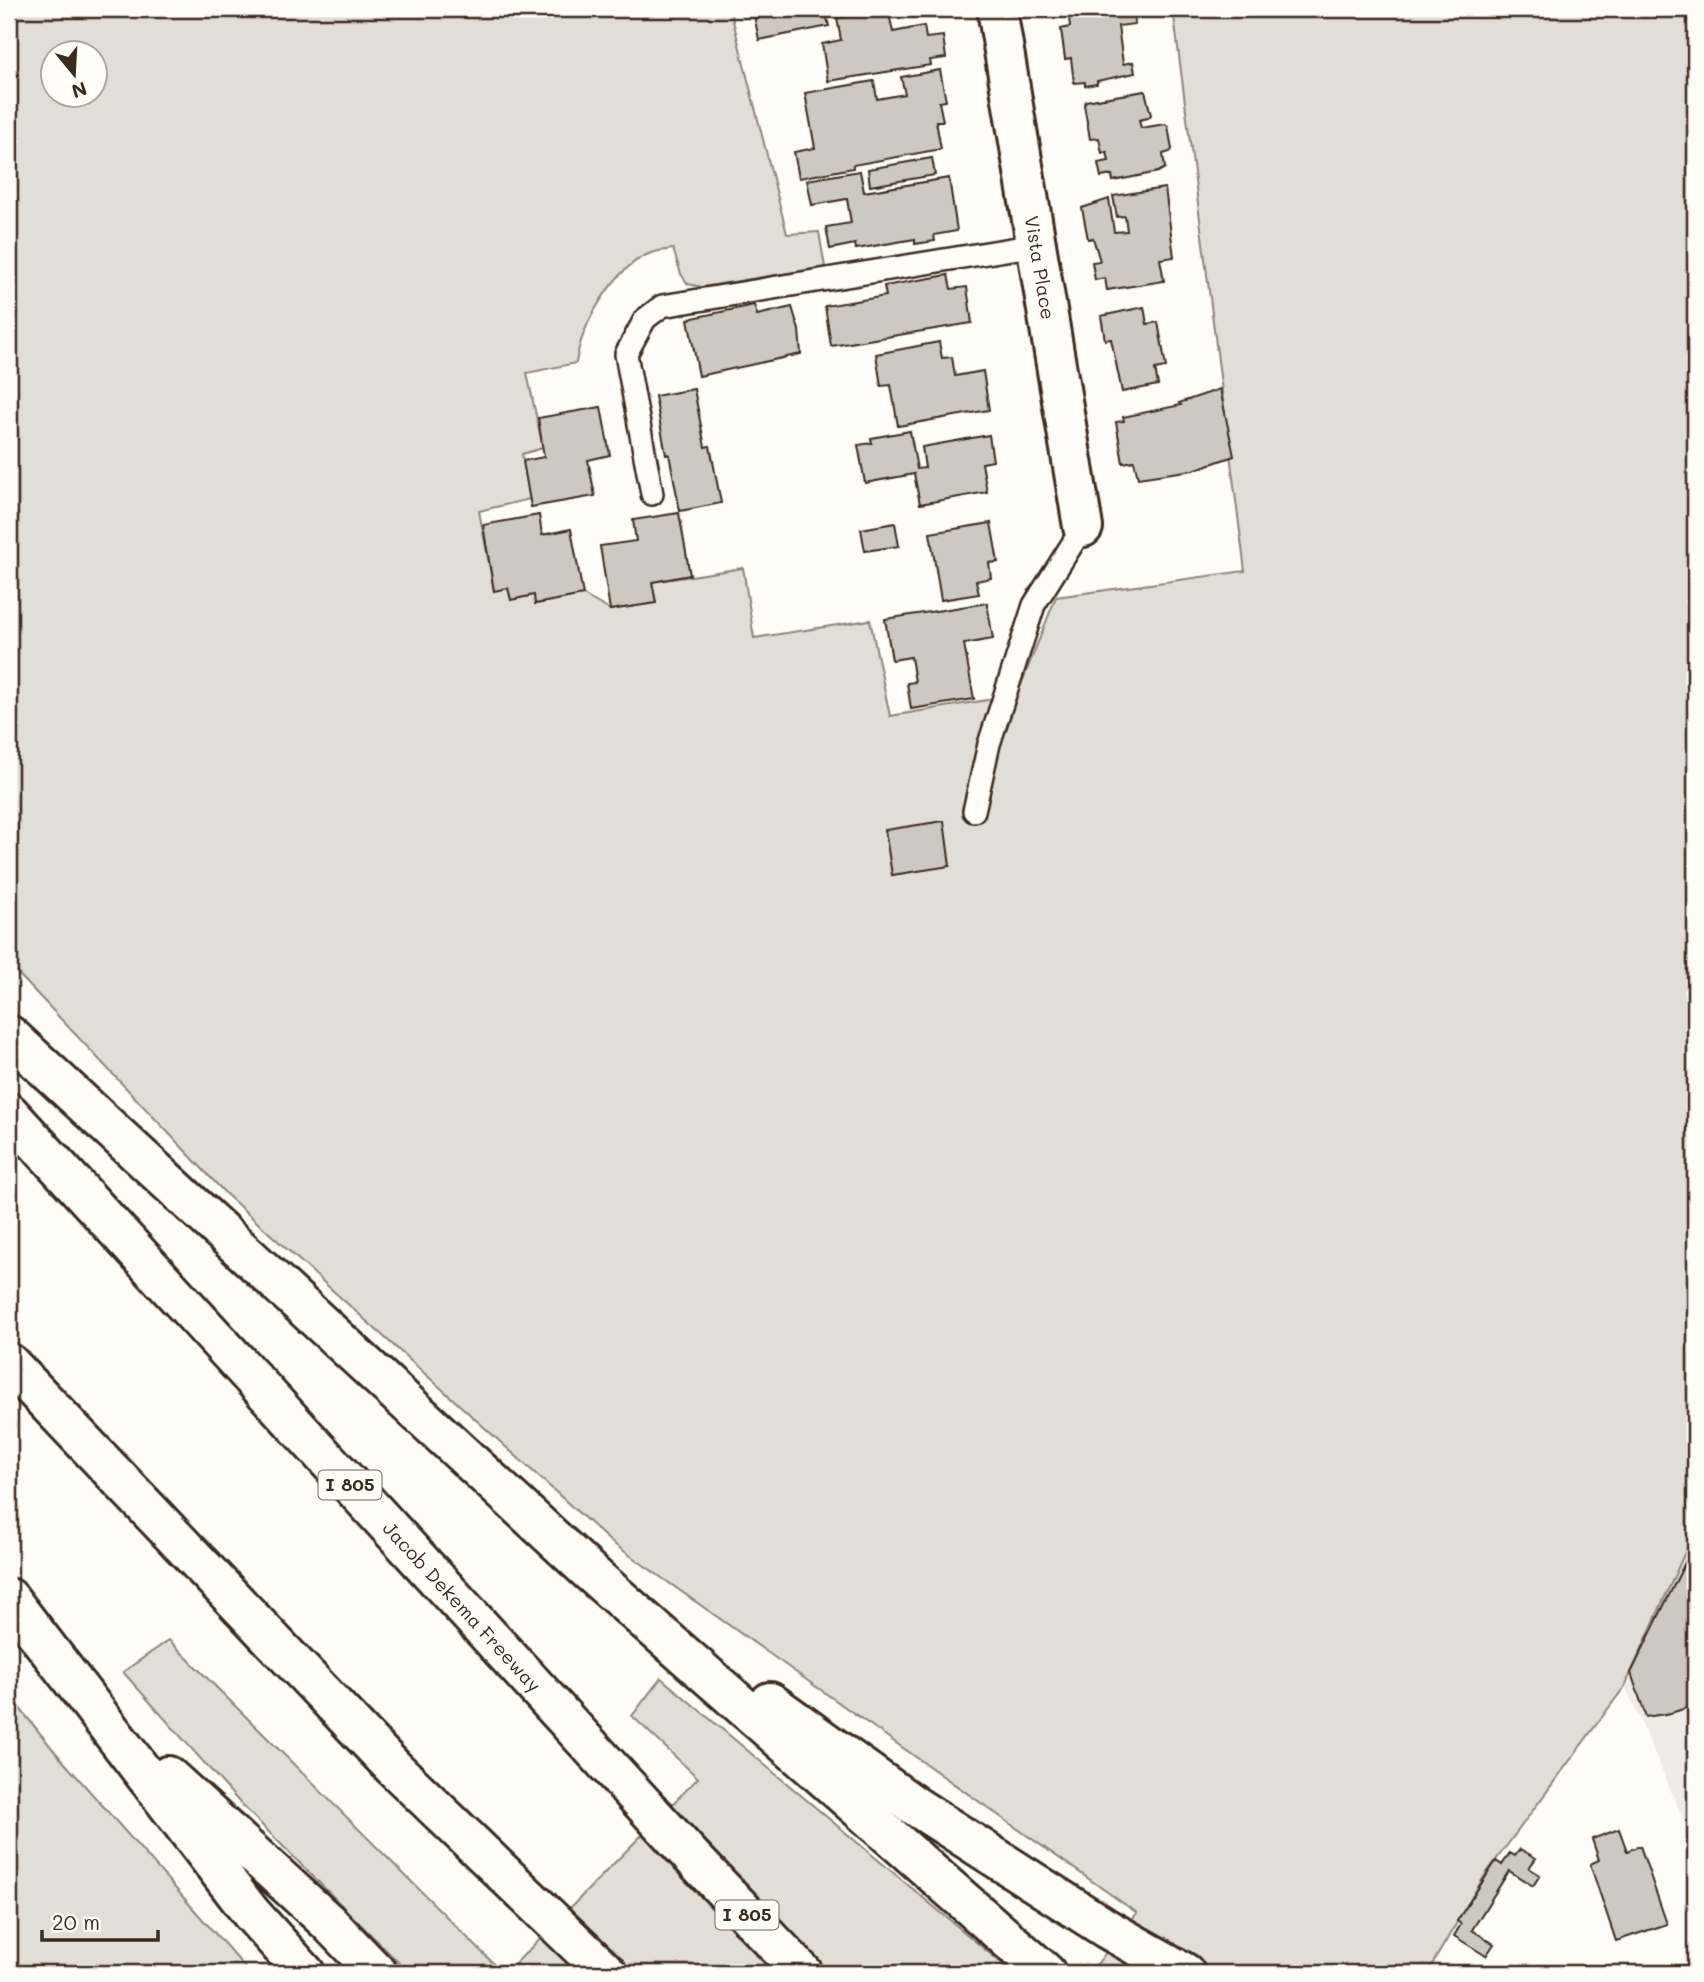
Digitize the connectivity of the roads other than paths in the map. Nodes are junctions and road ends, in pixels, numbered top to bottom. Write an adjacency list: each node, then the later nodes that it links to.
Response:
1 (996, 9): 2 (main road, Vista Place)
2 (1036, 246): 3 (lane); 4 (main road, Vista Place)
3 (652, 494)
4 (1083, 527): 5 (lane)
5 (974, 811)
6 (9, 1035): 9 (main road)
7 (9, 1114): 15 (main road, Jacob Dekema Freeway / I 805)
8 (9, 1363): 12 (main road)
9 (592, 1574): 16 (main road); 17 (main road)
10 (9, 1598): 11 (main road)
11 (90, 1703): 13 (main road); 14 (main road)
12 (599, 1965)
13 (305, 1973)
14 (377, 1973)
15 (803, 1973)
16 (1046, 1973)
17 (1185, 1973)

